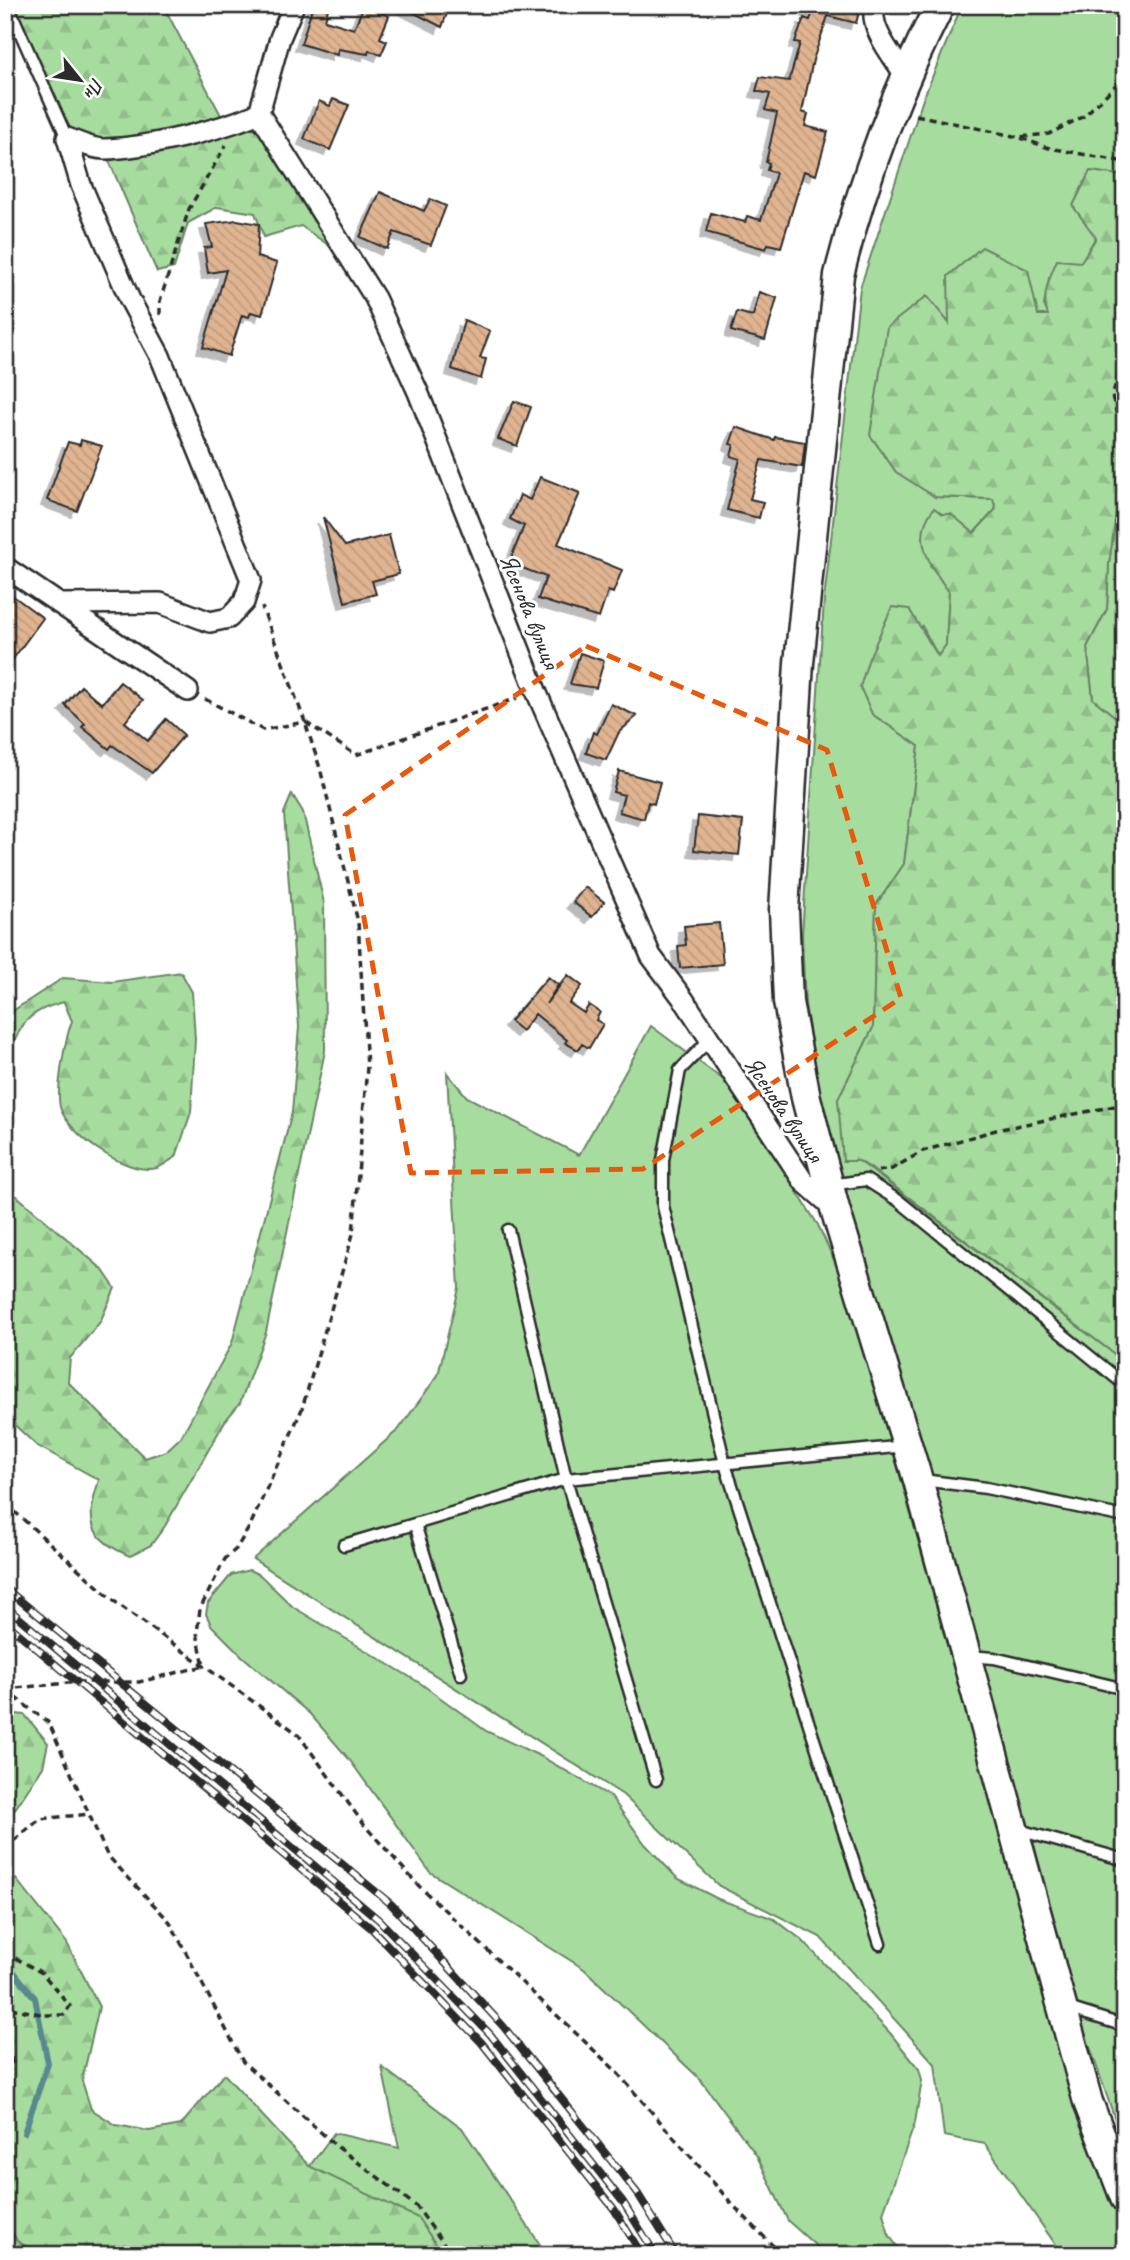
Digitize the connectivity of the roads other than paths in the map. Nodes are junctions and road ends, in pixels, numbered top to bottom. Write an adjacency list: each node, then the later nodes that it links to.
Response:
1 (8, 5): 7 (lane)
2 (294, 5): 6 (street)
3 (875, 5): 5 (street)
4 (940, 5): 5 (street)
5 (904, 74): 12 (street)
6 (259, 113): 7 (street); 11 (street, Ясенова вулиця)
7 (67, 138): 9 (street)
8 (5, 567): 9 (street)
9 (62, 604): 10 (street)
10 (188, 691)
11 (709, 1040): 12 (street, Ясенова вулиця); 16 (lane)
12 (839, 1192): 14 (lane); 15 (street)
13 (508, 1230): 17 (lane)
14 (1125, 1385)
15 (907, 1446): 16 (lane); 18 (street)
16 (725, 1464): 17 (lane); 28 (lane)
17 (566, 1479): 20 (lane); 25 (lane)
18 (918, 1480): 19 (lane); 22 (street)
19 (1125, 1517)
20 (415, 1524): 21 (lane); 23 (lane)
21 (344, 1545)
22 (964, 1656): 24 (lane); 26 (street)
23 (461, 1674)
24 (1125, 1689)
25 (656, 1780)
26 (1015, 1829): 27 (lane); 29 (street)
27 (1125, 1860)
28 (880, 1944)
29 (1060, 2006): 30 (lane); 31 (street)
30 (1125, 2026)
31 (1124, 2192)

